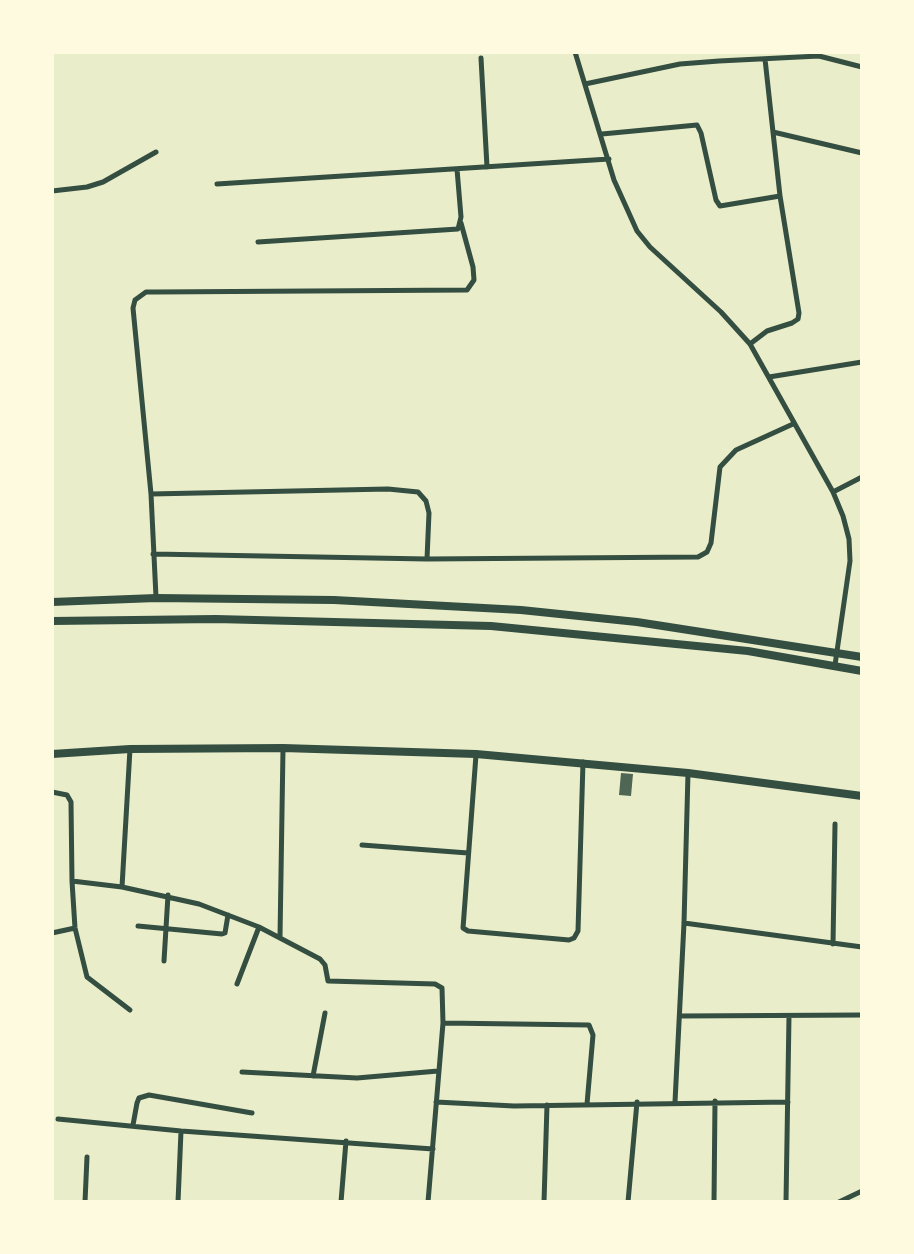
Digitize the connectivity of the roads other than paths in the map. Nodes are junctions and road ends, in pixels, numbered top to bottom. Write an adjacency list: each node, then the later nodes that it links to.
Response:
1 (575, 52): 6 (street)
2 (819, 54): 4 (street); 5 (street)
3 (481, 58): 12 (street)
4 (765, 59): 6 (street); 7 (street)
5 (862, 67)
6 (585, 84): 8 (street)
7 (773, 132): 10 (street); 16 (street)
8 (602, 134): 11 (street); 16 (street)
9 (156, 152): 15 (street)
10 (862, 153)
11 (609, 159): 12 (street); 19 (street)
12 (487, 167): 13 (street)
13 (457, 169): 14 (street); 17 (street)
14 (217, 184)
15 (52, 191)
16 (780, 196): 19 (street)
17 (461, 223): 18 (street); 25 (street)
18 (258, 242)
19 (750, 344): 21 (street)
20 (862, 362): 21 (street)
21 (769, 377): 22 (street)
22 (793, 424): 24 (street); 27 (street)
23 (862, 477): 24 (street)
24 (833, 492): 31 (street)
25 (151, 494): 26 (street); 27 (street)
26 (153, 554): 27 (street); 28 (street)
27 (427, 559)
28 (156, 598): 29 (main road); 31 (main road)
29 (52, 602)
30 (52, 621): 33 (main road)
31 (836, 653): 32 (main road); 33 (street)
32 (862, 657)
33 (835, 665): 34 (main road)
34 (862, 671)
35 (283, 748): 36 (main road); 38 (main road); 56 (street)
36 (130, 749): 37 (main road); 47 (street)
37 (52, 754)
38 (476, 754): 39 (main road); 45 (street)
39 (583, 762): 40 (main road); 45 (street)
40 (688, 773): 42 (main road); 50 (street)
41 (52, 792): 46 (street)
42 (862, 796)
43 (835, 824): 57 (street)
44 (362, 845): 45 (street)
45 (468, 853)
46 (72, 881): 47 (street); 53 (street)
47 (122, 887): 48 (street)
48 (168, 895): 49 (street); 54 (street)
49 (228, 915): 52 (street); 54 (street)
50 (684, 923): 57 (street); 64 (street)
51 (138, 926): 54 (street)
52 (259, 927): 56 (street); 60 (street)
53 (75, 928): 55 (street); 61 (street)
54 (166, 929): 59 (street)
55 (52, 933)
56 (280, 937): 66 (street)
57 (833, 944): 58 (street)
58 (862, 947)
59 (164, 961)
60 (237, 984)
61 (130, 1010)
62 (325, 1013): 69 (street)
63 (862, 1015): 65 (street)
64 (680, 1016): 65 (street); 73 (street)
65 (789, 1016): 74 (street)
66 (443, 1023): 67 (street); 75 (street)
67 (438, 1071): 69 (street); 71 (street)
68 (242, 1072): 69 (street)
69 (313, 1076)
70 (715, 1101): 73 (street); 74 (street); 91 (street)
71 (436, 1102): 76 (street); 82 (street)
72 (637, 1102): 73 (street); 75 (street); 90 (street)
73 (675, 1102)
74 (788, 1102): 92 (street)
75 (587, 1104): 76 (street)
76 (547, 1105): 89 (street)
77 (252, 1113): 79 (street)
78 (58, 1119): 79 (street)
79 (133, 1125): 80 (street)
80 (181, 1131): 81 (street); 86 (street)
81 (346, 1141): 82 (street); 87 (street)
82 (433, 1149): 88 (street)
83 (87, 1157): 85 (street)
84 (862, 1191): 93 (street)
85 (85, 1202)
86 (178, 1202)
87 (341, 1202)
88 (428, 1202)
89 (544, 1202)
90 (628, 1202)
91 (714, 1202)
92 (786, 1202)
93 (839, 1202)

